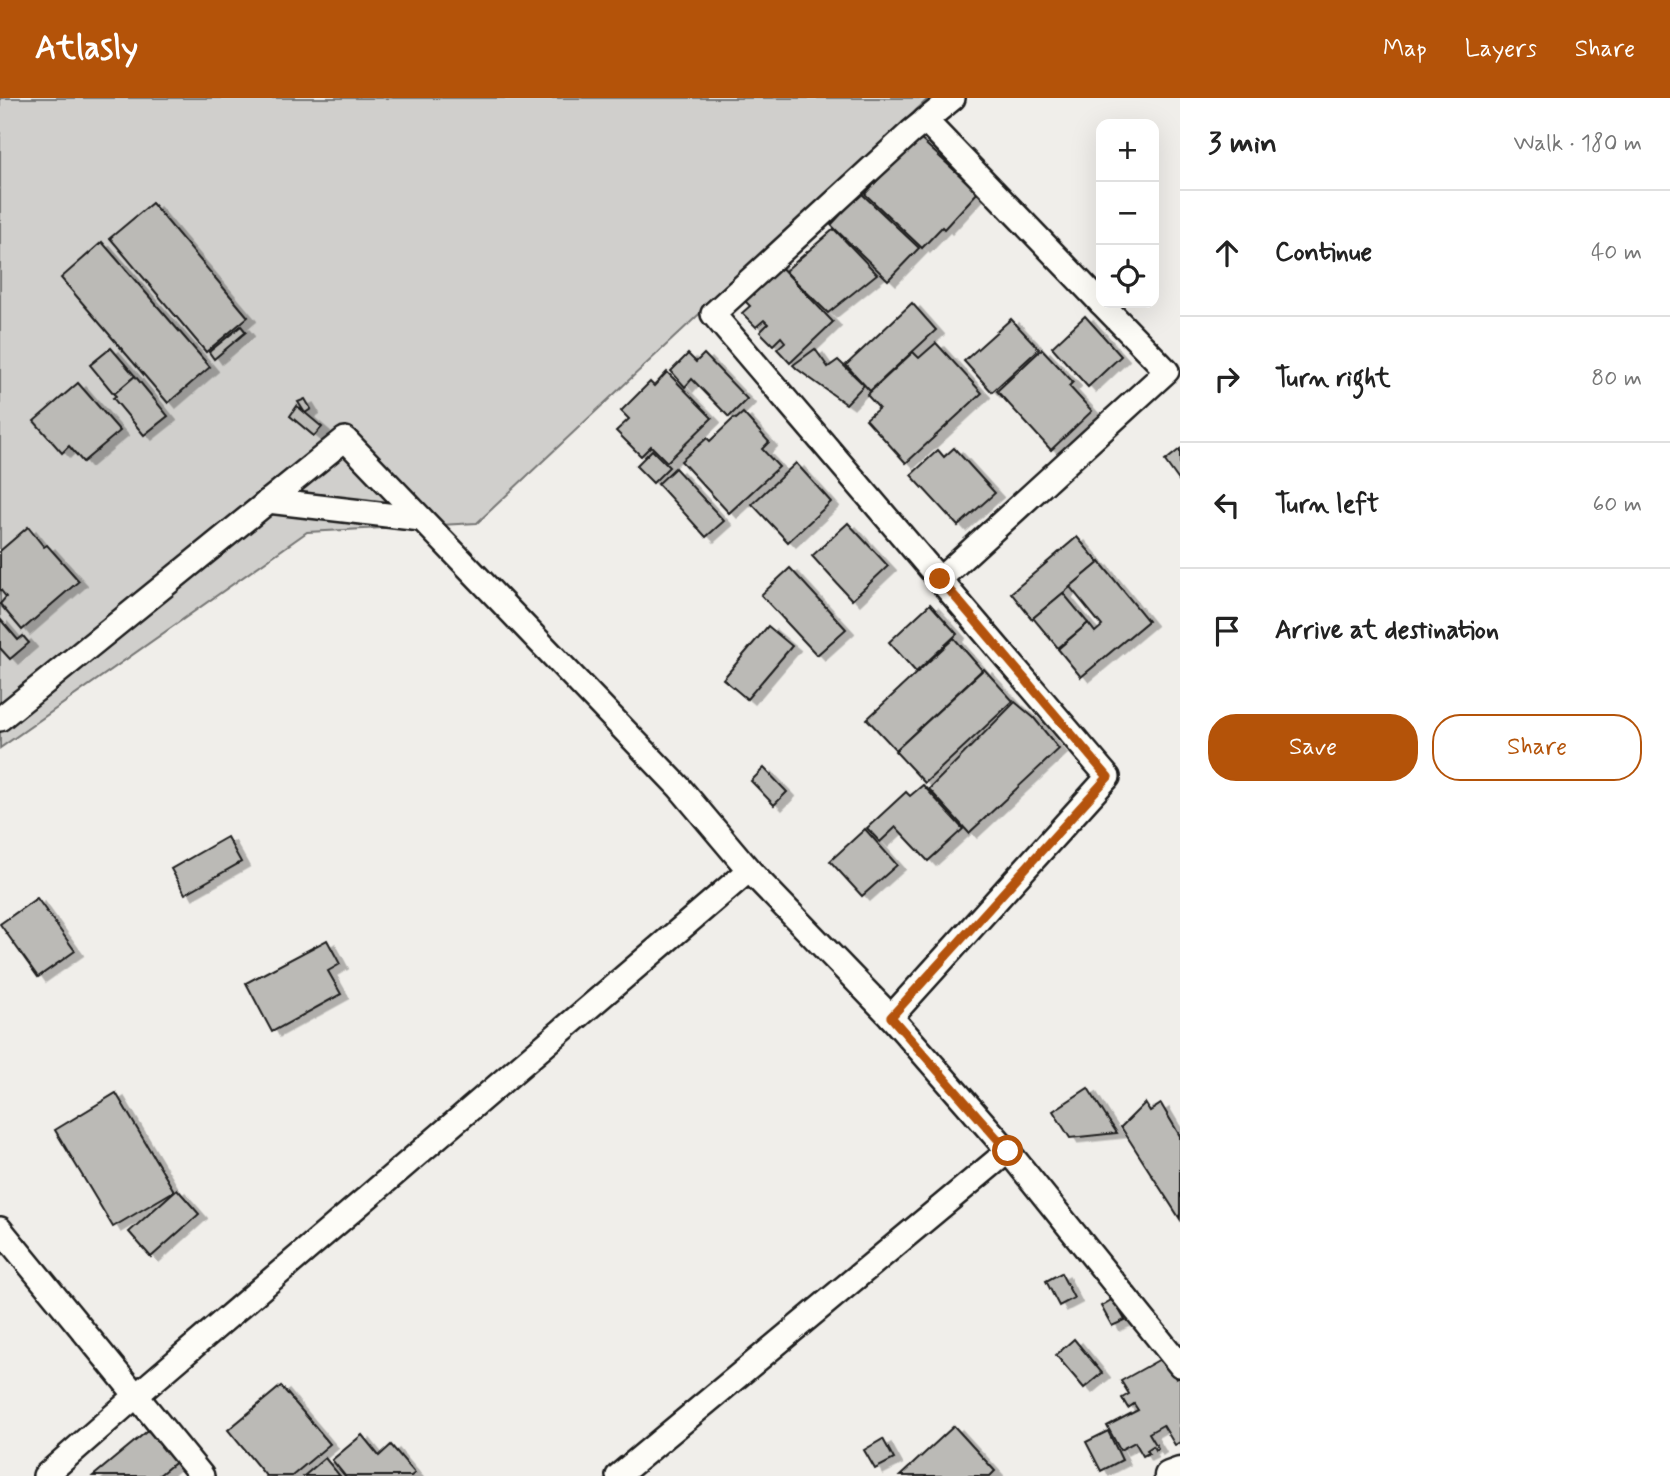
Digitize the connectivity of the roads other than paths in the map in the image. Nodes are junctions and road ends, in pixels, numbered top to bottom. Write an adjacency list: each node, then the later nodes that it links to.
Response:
1 (953, 98): 2 (street)
2 (925, 120): 3 (street); 7 (street)
3 (1096, 298)
4 (1106, 308): 7 (street)
5 (268, 501): 6 (street); 6 (street); 8 (street)
6 (421, 519): 9 (street)
7 (940, 579): 10 (street)
8 (0, 719)
9 (749, 870): 10 (street); 14 (street)
10 (891, 1017): 11 (street)
11 (1008, 1151): 13 (street); 18 (street)
12 (0, 1229): 14 (street)
13 (1180, 1365)
14 (137, 1395): 16 (street); 17 (street)
15 (1180, 1472): 19 (street)
16 (46, 1476)
17 (202, 1476)
18 (618, 1476)
19 (1169, 1476)

